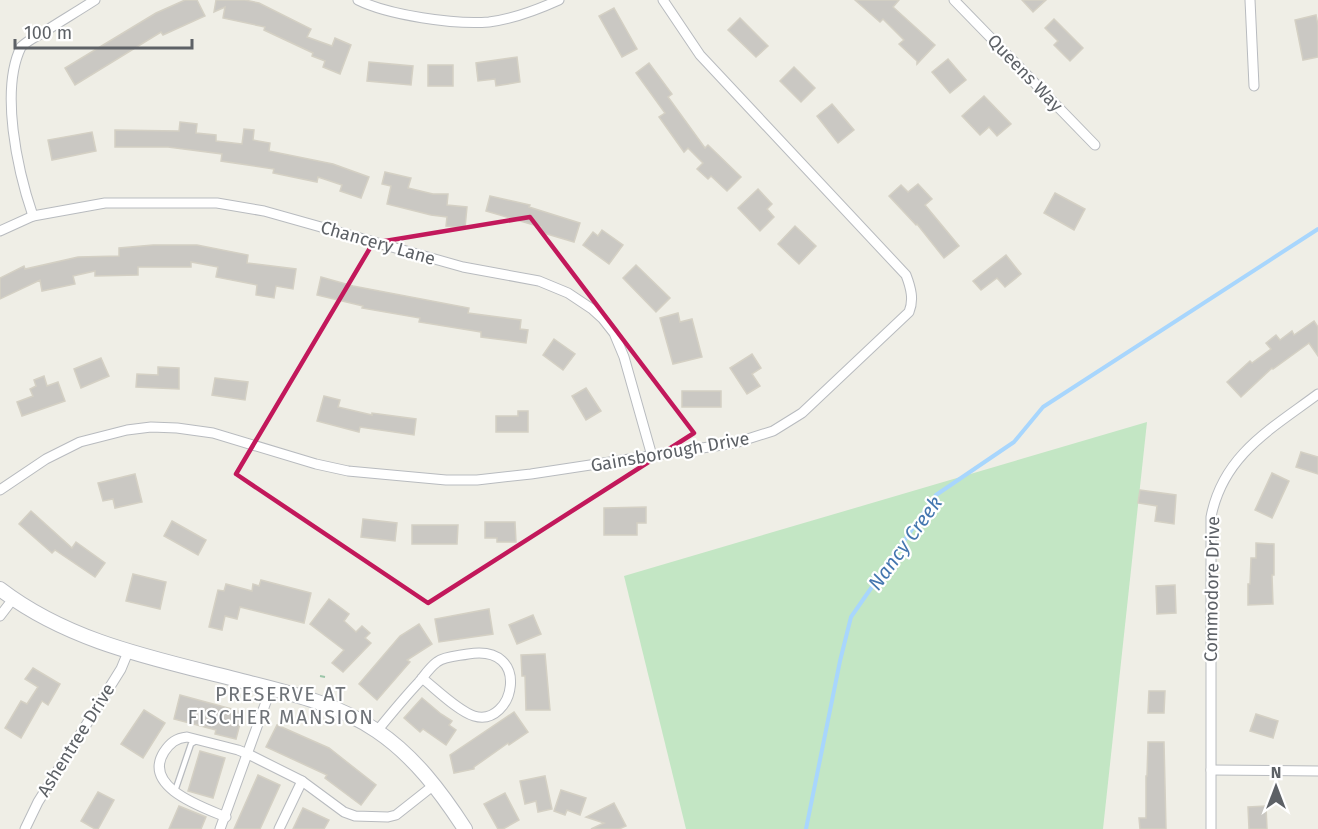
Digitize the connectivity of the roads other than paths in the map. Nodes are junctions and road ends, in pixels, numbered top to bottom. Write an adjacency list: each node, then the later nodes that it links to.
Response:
1 (95, 0): 9 (street)
2 (358, 0): 3 (street)
3 (559, 0)
4 (663, 0): 12 (street, Gainsborough Drive)
5 (954, 0): 8 (street, Queens Way)
6 (1250, 0): 7 (street)
7 (1254, 86)
8 (1095, 145)
9 (33, 216): 10 (street, Chancery Lane); 12 (street, Chancery Lane)
10 (0, 231)
11 (1318, 394): 23 (street, Commodore Drive)
12 (652, 456): 13 (street, Gainsborough Drive)
13 (0, 490)
14 (0, 589): 15 (street)
15 (13, 599): 16 (street); 17 (street)
16 (0, 616)
17 (128, 652): 19 (street); 29 (street, Ashentree Drive)
18 (422, 678): 18 (street); 20 (street)
19 (271, 688): 20 (street); 22 (street)
20 (376, 731): 26 (street)
21 (199, 740): 22 (street); 27 (lane); 27 (street)
22 (248, 754): 25 (street); 28 (street)
23 (1211, 770): 24 (street); 33 (street, Commodore Drive)
24 (1318, 771)
25 (302, 781): 26 (street); 31 (street)
26 (434, 785): 32 (street)
27 (175, 791): 28 (street)
28 (226, 817): 30 (street)
29 (25, 829)
30 (220, 829)
31 (279, 829)
32 (465, 829)
33 (1211, 829)

